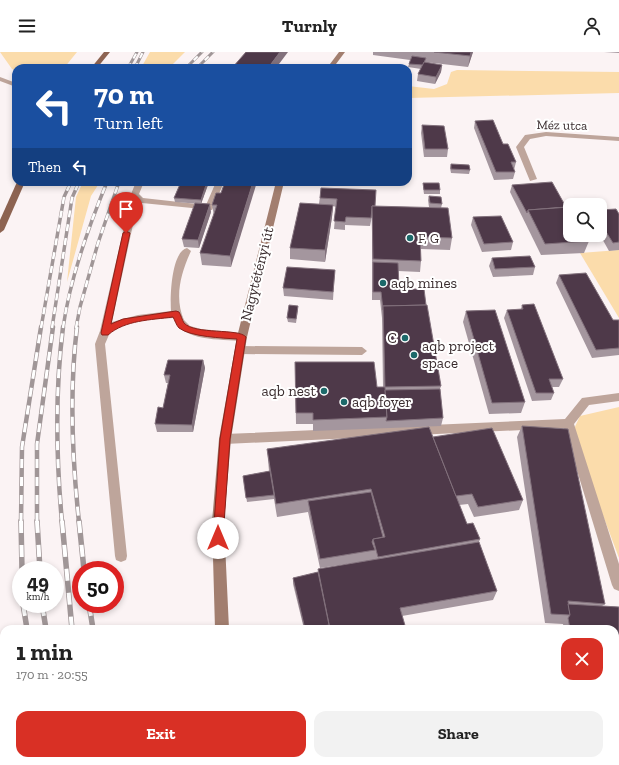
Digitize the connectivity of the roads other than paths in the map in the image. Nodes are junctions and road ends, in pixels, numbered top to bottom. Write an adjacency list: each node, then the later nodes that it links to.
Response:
1 (107, 52): 3 (main road)
2 (342, 52): 4 (main road)
3 (97, 64)
4 (333, 64)
5 (0, 79): 6 (street)
6 (12, 84)
7 (619, 139): 8 (street, Méz utca)
8 (533, 179)
9 (19, 186): 14 (main road)
10 (138, 186): 13 (street)
11 (218, 186): 13 (street)
12 (279, 186): 18 (main road, Nagytétényi út)
13 (141, 200): 17 (street)
14 (0, 230)
15 (187, 251): 16 (street)
16 (176, 314): 17 (street); 18 (street)
17 (105, 333): 24 (street)
18 (242, 337): 19 (main road, Nagytétényi út)
19 (240, 350): 20 (street); 23 (main road, Nagytétényi út)
20 (362, 351)
21 (619, 397): 22 (street)
22 (568, 423): 23 (street); 25 (street)
23 (225, 439): 26 (main road, Nagytétényi út)
24 (121, 556)
25 (619, 585)
26 (222, 625)

